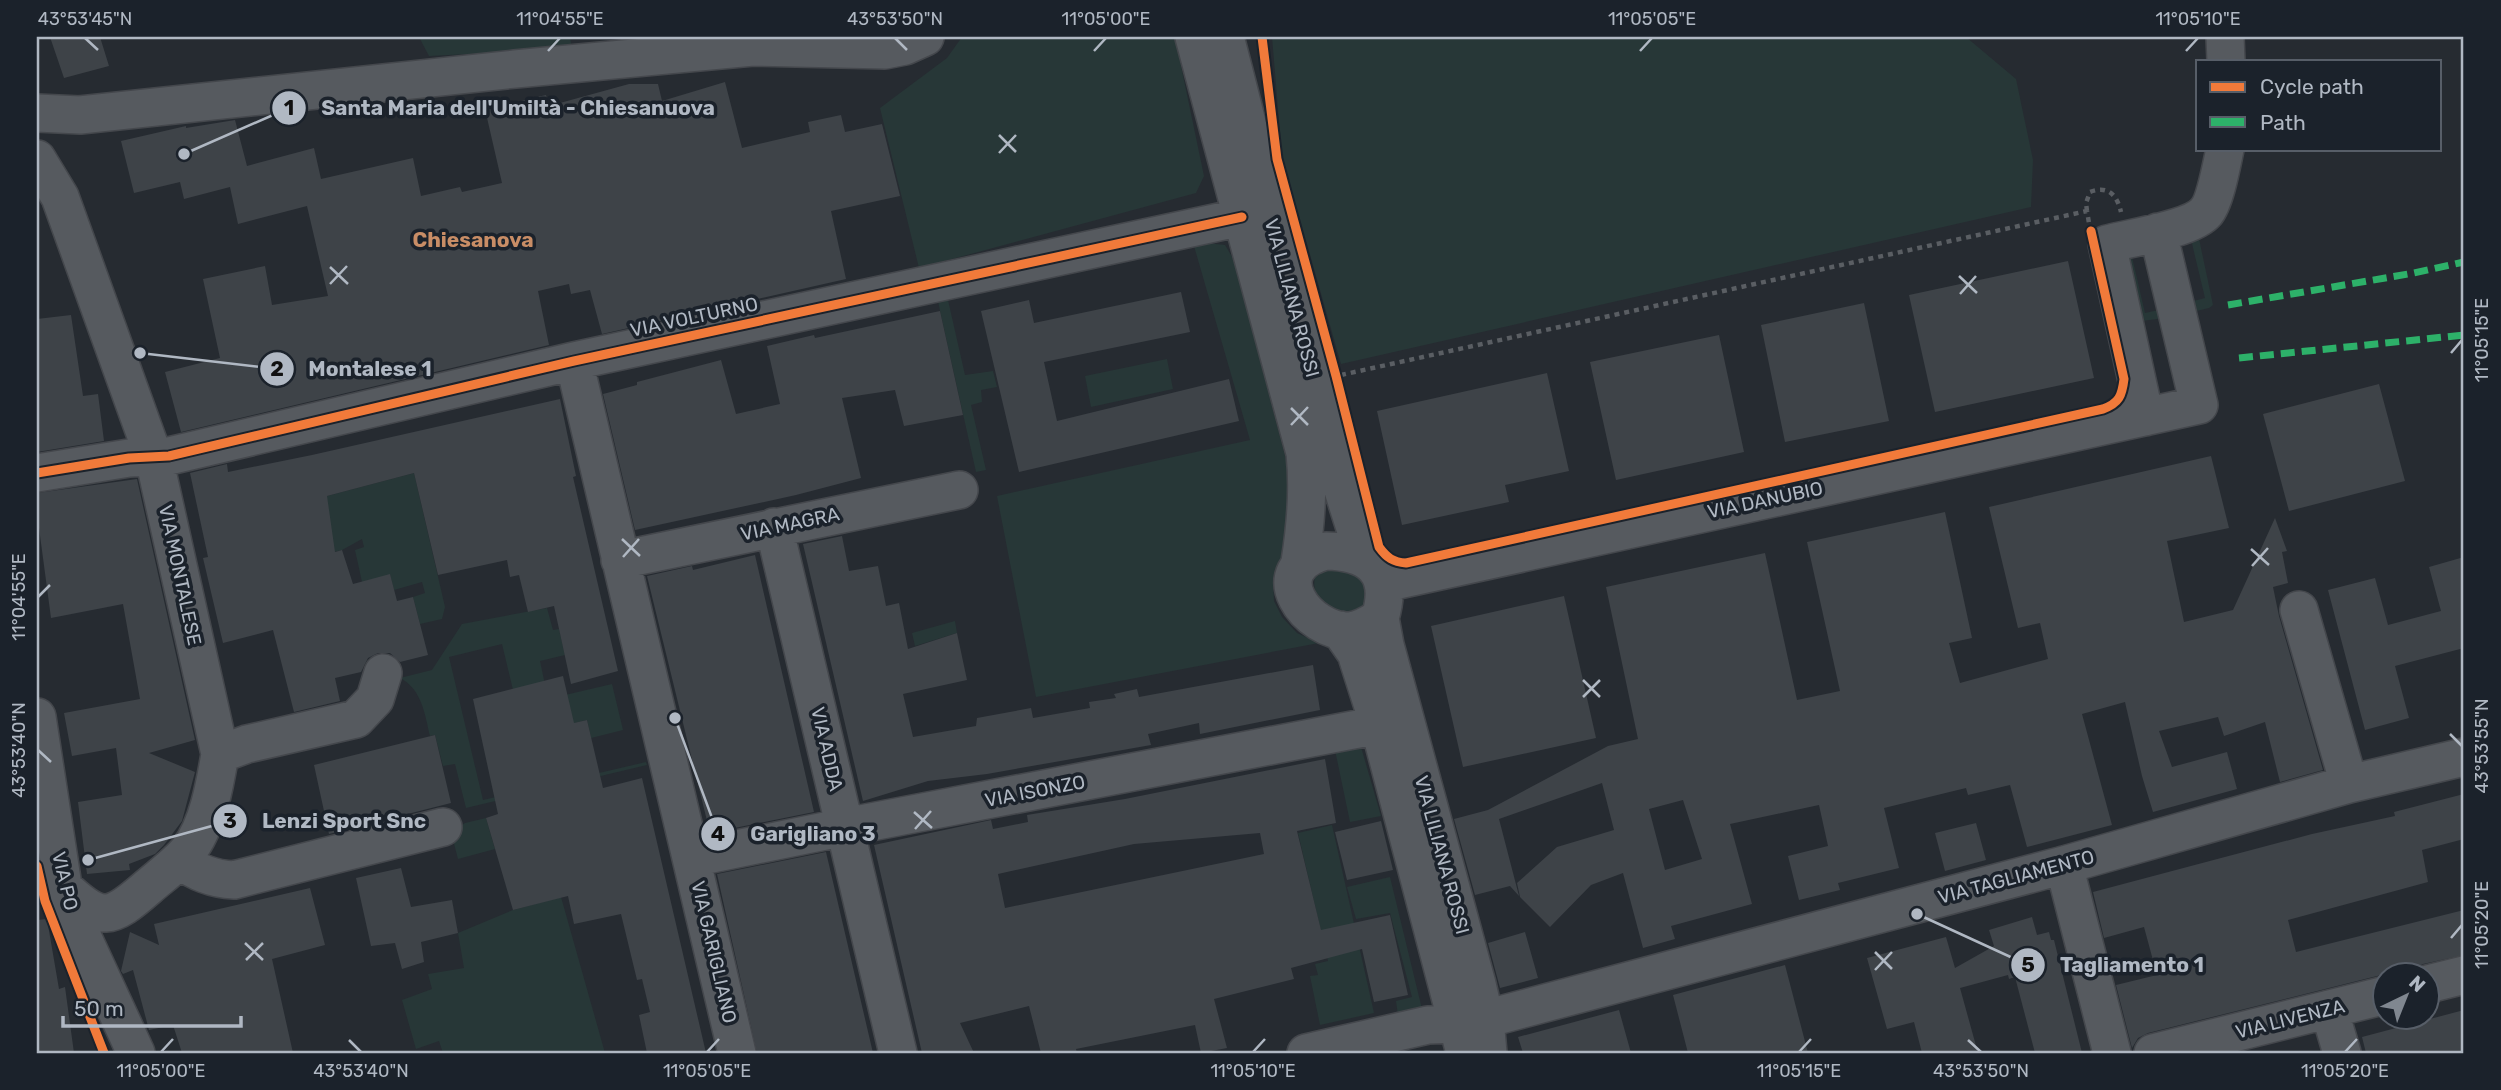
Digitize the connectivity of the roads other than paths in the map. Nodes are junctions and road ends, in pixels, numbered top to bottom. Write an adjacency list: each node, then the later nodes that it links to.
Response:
1 (925, 37): 7 (street)
2 (1195, 37): 11 (street, VIA LILIANA ROSSI)
3 (1225, 37): 8 (street, VIA LILIANA ROSSI)
4 (1243, 37): 8 (street)
5 (2225, 37): 6 (street)
6 (2226, 60)
7 (37, 113)
8 (1246, 120): 21 (street, VIA LILIANA ROSSI)
9 (2225, 150): 12 (street)
10 (37, 159): 15 (street, VIA MONTALESE)
11 (1242, 217): 13 (street, VIA VOLTURNO); 20 (street, VIA LILIANA ROSSI)
12 (2158, 232): 14 (street); 14 (street, VIA DANUBIO)
13 (573, 361): 15 (street, VIA VOLTURNO); 19 (street, VIA GARIGLIANO)
14 (2145, 418): 21 (street, VIA DANUBIO)
15 (154, 458): 16 (street, VIA VOLTURNO); 27 (street, VIA MONTALESE)
16 (37, 473)
17 (959, 490): 18 (street, VIA MAGRA)
18 (774, 527): 19 (street, VIA MAGRA); 31 (street, VIA ADDA)
19 (621, 560): 32 (street, VIA GARIGLIANO)
20 (1300, 562): 21 (street); 23 (street, VIA LILIANA ROSSI)
21 (1376, 586): 23 (street); 40 (street, VIA LILIANA ROSSI)
22 (2300, 610): 29 (street)
23 (1340, 630): 26 (street, VIA LILIANA ROSSI)
24 (383, 673): 27 (street)
25 (37, 717): 35 (street, VIA PO)
26 (1379, 725): 31 (street, VIA ISONZO); 40 (street, VIA LILIANA ROSSI)
27 (220, 754): 33 (street, VIA MONTALESE)
28 (2464, 757): 29 (street, VIA TAGLIAMENTO)
29 (2349, 784): 34 (street, VIA TAGLIAMENTO)
30 (443, 827): 33 (street)
31 (845, 827): 32 (street, VIA ISONZO); 43 (street, VIA ADDA)
32 (692, 858): 42 (street, VIA GARIGLIANO)
33 (179, 860): 35 (street, VIA MONTALESE)
34 (2064, 865): 40 (street, VIA TAGLIAMENTO); 45 (street)
35 (60, 903): 41 (street)
36 (2464, 975): 37 (street)
37 (2442, 980)
38 (2372, 998): 39 (street, VIA LIVENZA)
39 (2329, 1009): 46 (street, VIA LIVENZA); 47 (street)
40 (1474, 1037): 44 (street, VIA TAGLIAMENTO)
41 (136, 1053)
42 (737, 1053)
43 (898, 1053)
44 (1306, 1053)
45 (2112, 1053)
46 (2153, 1053)
47 (2342, 1053)

